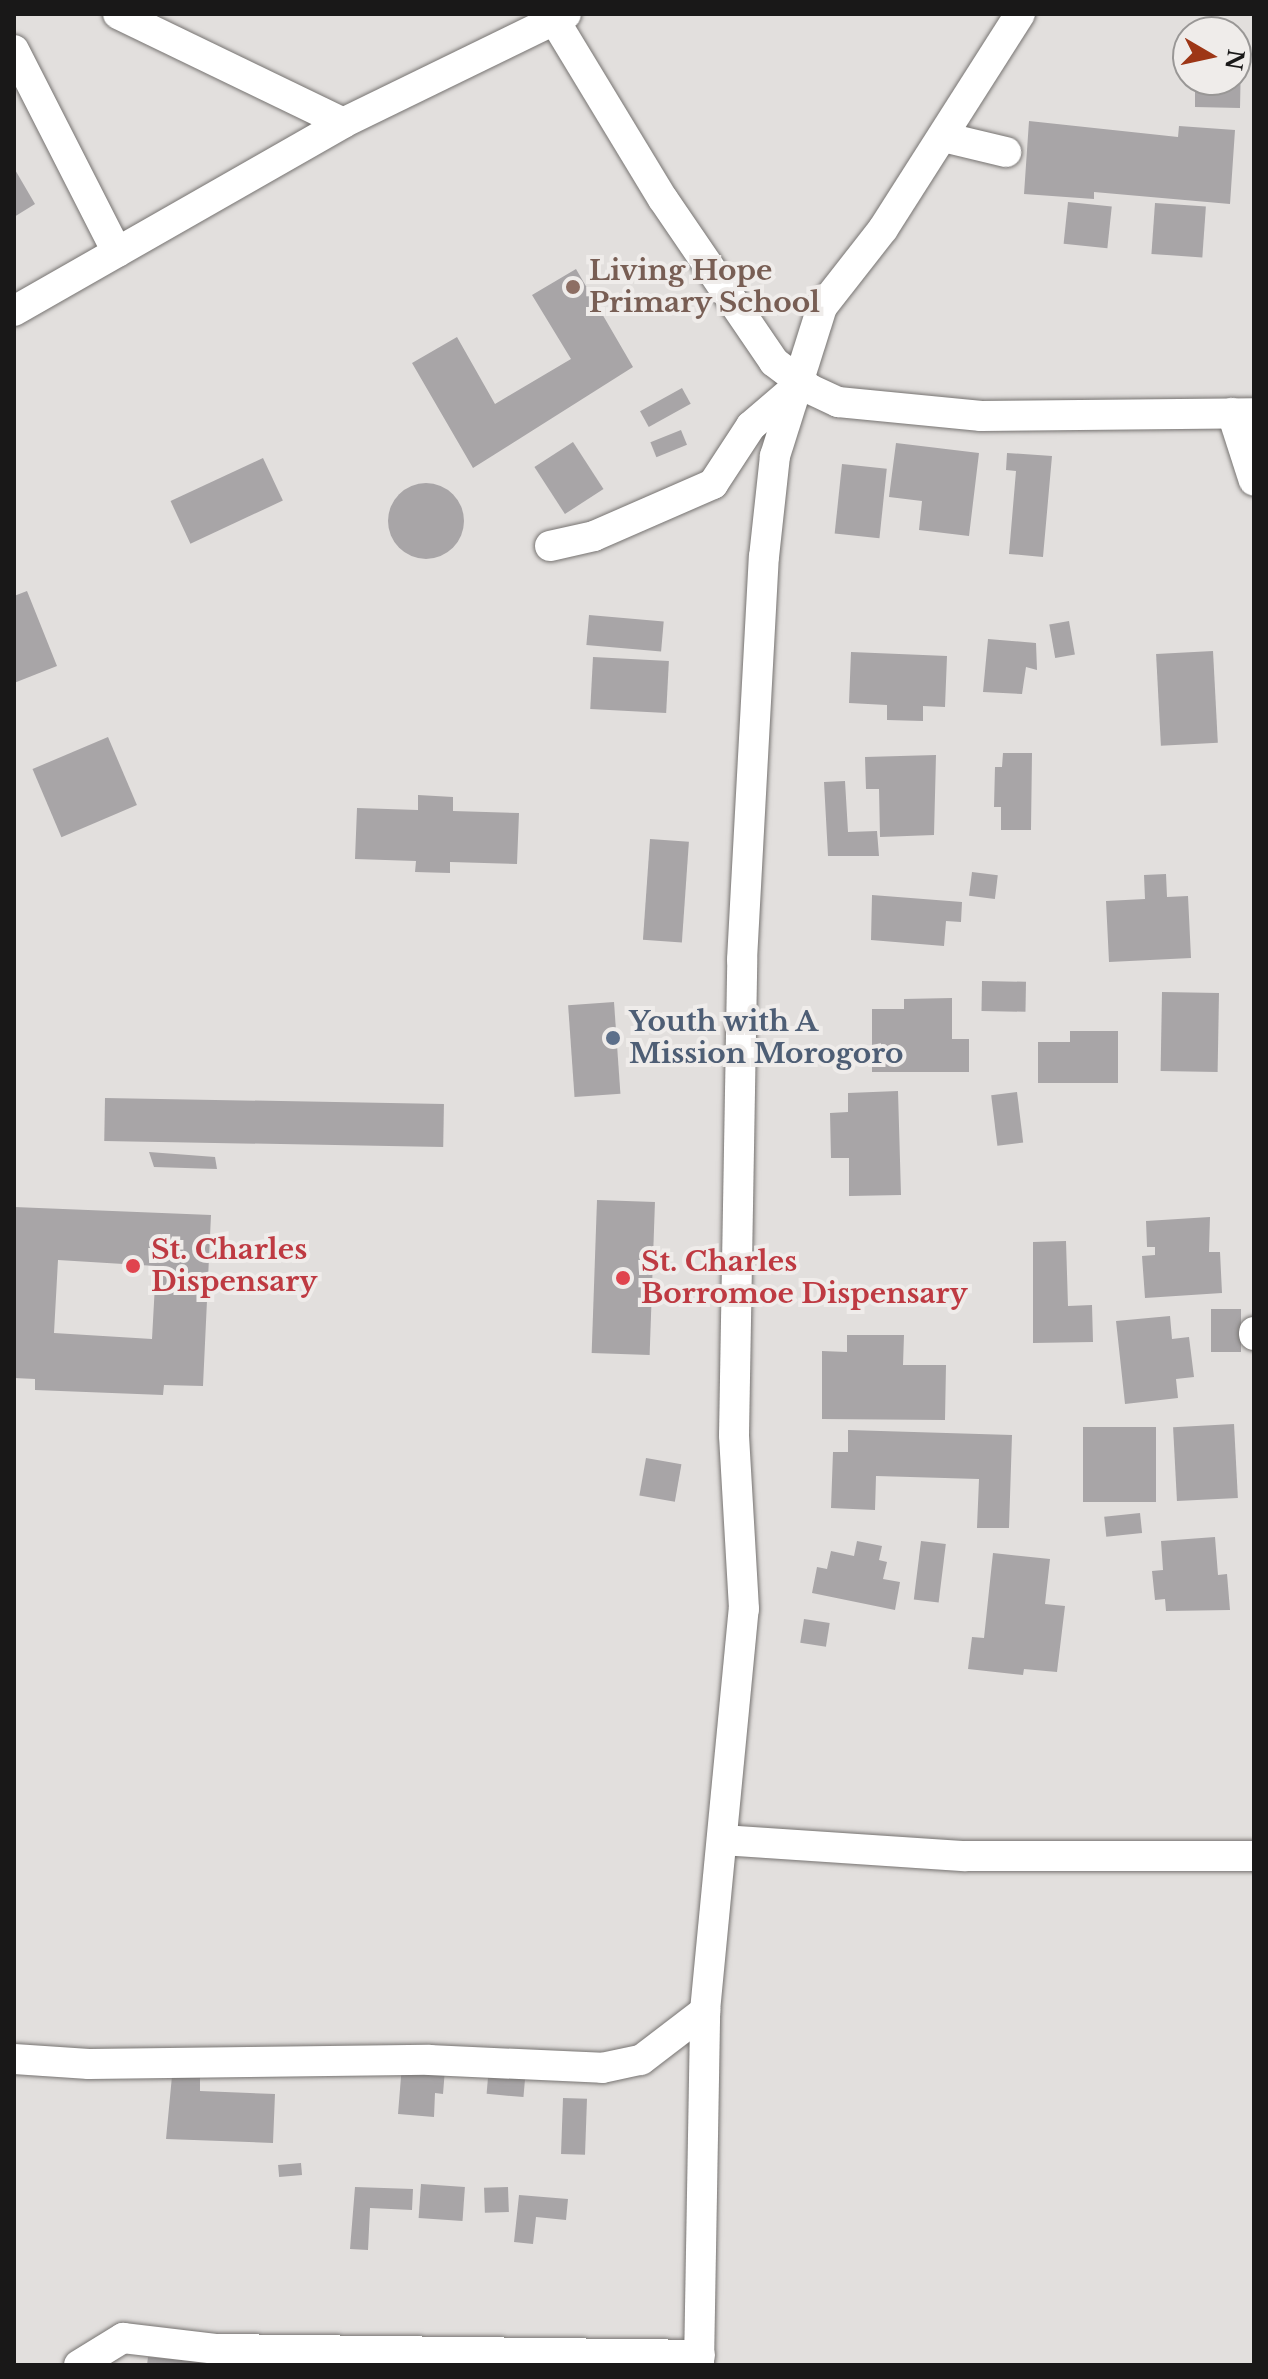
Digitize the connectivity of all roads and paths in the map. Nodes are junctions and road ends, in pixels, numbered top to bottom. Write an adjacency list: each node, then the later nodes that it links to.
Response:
1 (118, 14): 5 (street)
2 (1020, 14): 6 (street)
3 (560, 17): 5 (street); 10 (street)
4 (14, 50): 8 (street)
5 (343, 123): 8 (street)
6 (943, 137): 7 (street); 10 (street)
7 (1006, 152)
8 (117, 252): 9 (street)
9 (14, 311)
10 (801, 383): 11 (street); 13 (street); 14 (street)
11 (1243, 413): 12 (street)
12 (1254, 481)
13 (550, 546)
14 (722, 1840): 15 (street); 16 (street)
15 (1254, 1856)
16 (705, 2011): 17 (street); 18 (street)
17 (14, 2059)
18 (699, 2360): 19 (street)
19 (79, 2365)

